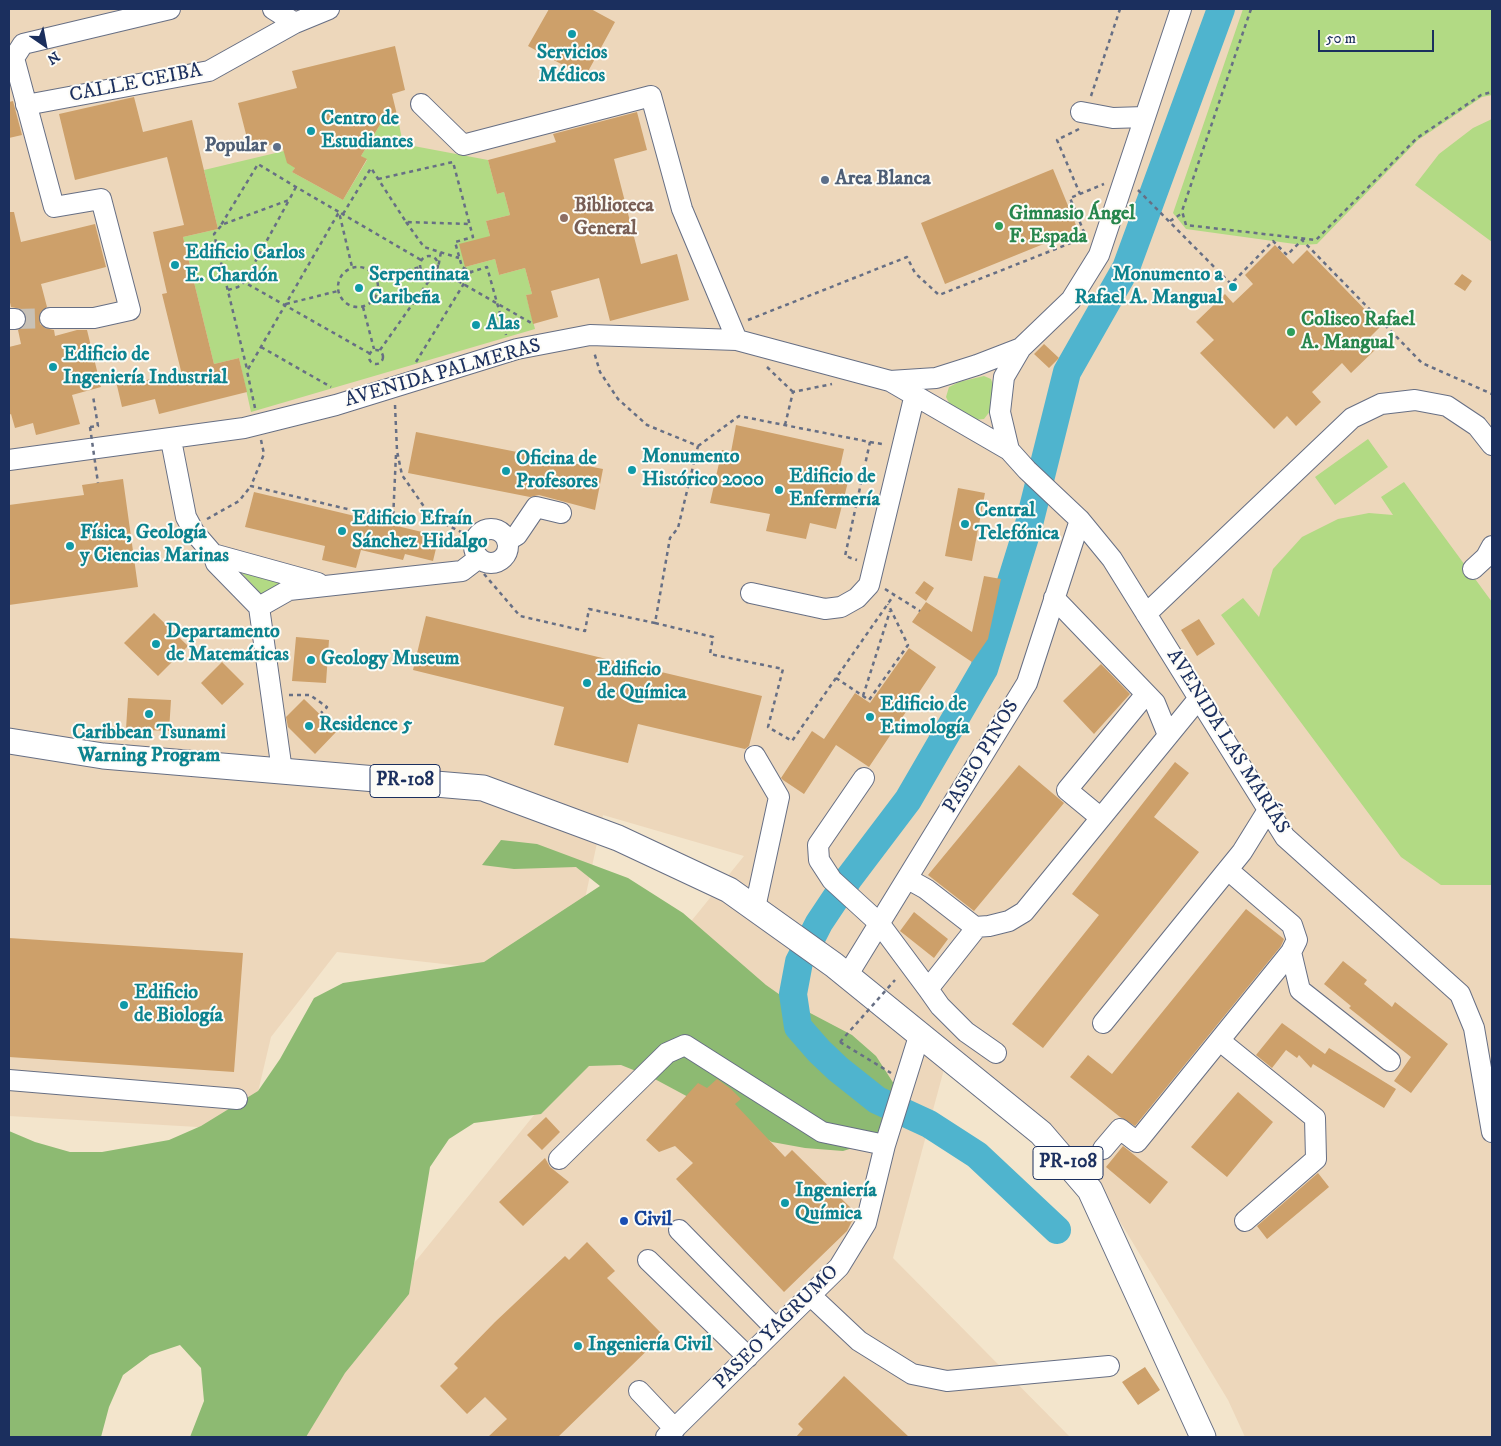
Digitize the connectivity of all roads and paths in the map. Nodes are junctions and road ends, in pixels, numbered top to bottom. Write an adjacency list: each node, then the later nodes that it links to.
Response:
1 (170, 9): 9 (street)
2 (273, 9): 6 (street)
3 (329, 9): 6 (street, CALLE CEIBA)
4 (1181, 9): 11 (street, AVENIDA PALMERAS)
5 (1251, 9): 18 (path)
6 (295, 23): 9 (street, CALLE CEIBA)
7 (1492, 92): 23 (path)
8 (420, 104): 42 (street)
9 (26, 105): 40 (street)
10 (1082, 112): 11 (street)
11 (1144, 116): 14 (street, AVENIDA PALMERAS)
12 (378, 179): 17 (path); 20 (path); 21 (path)
13 (296, 186): 15 (path); 16 (path); 22 (path)
14 (1132, 189): 19 (path); 42 (path); 45 (street, AVENIDA PALMERAS)
15 (289, 200): 22 (path); 33 (path)
16 (339, 212): 26 (path); 28 (path); 38 (path)
17 (343, 214)
18 (1181, 214): 19 (path); 23 (path)
19 (1170, 221): 23 (path)
20 (406, 222): 21 (path); 24 (path)
21 (470, 224): 25 (path)
22 (221, 226): 35 (path)
23 (1302, 240): 55 (path)
24 (441, 252): 25 (path); 27 (path)
25 (459, 258): 31 (path)
26 (421, 260): 27 (path); 29 (path)
27 (439, 264): 30 (path)
28 (352, 267): 32 (path); 36 (path)
29 (420, 267): 30 (path); 32 (path)
30 (436, 271): 34 (path); 47 (path)
31 (471, 272): 34 (path); 37 (path)
32 (376, 279): 39 (path)
33 (244, 282): 35 (path); 38 (path)
34 (464, 284): 37 (path); 49 (path)
35 (228, 290): 50 (path)
36 (338, 291): 38 (path); 39 (path)
37 (497, 303): 41 (path); 43 (path)
38 (284, 304): 44 (path); 48 (path)
39 (363, 307): 46 (path)
40 (50, 318)
41 (533, 324)
42 (733, 332): 51 (street, AVENIDA PALMERAS); 57 (street, AVENIDA PALMERAS)
43 (507, 340)
44 (261, 347): 50 (path); 53 (path)
45 (1021, 348): 51 (street, AVENIDA PALMERAS); 65 (street, AVENIDA PALMERAS)
46 (374, 349): 47 (path); 48 (path)
47 (380, 350): 48 (path)
48 (370, 353)
49 (413, 368)
50 (247, 371): 57 (path)
51 (890, 381): 54 (street)
52 (840, 382): 58 (path)
53 (337, 390)
54 (915, 394): 65 (street); 75 (street)
55 (1492, 394)
56 (93, 396): 67 (path, bridge)
57 (257, 418): 60 (street, AVENIDA PALMERAS); 68 (path)
58 (785, 425): 61 (path); 62 (path)
59 (890, 438): 61 (path)
60 (171, 440): 66 (street, AVENIDA PALMERAS); 73 (street)
61 (870, 442): 75 (path)
62 (698, 446)
63 (1492, 446): 84 (street)
64 (397, 450): 68 (path)
65 (1009, 450): 70 (street, AVENIDA LAS MARÍAS)
66 (9, 460)
67 (98, 482)
68 (251, 486): 71 (path)
69 (561, 513): 76 (street)
70 (1080, 520): 79 (street, PASEO PINOS); 84 (street, AVENIDA LAS MARÍAS)
71 (204, 527)
72 (1492, 546): 74 (street)
73 (213, 554): 76 (street); 81 (street)
74 (1473, 569)
75 (871, 580): 77 (street); 78 (path)
76 (327, 585): 81 (street)
77 (751, 593)
78 (894, 595): 80 (path); 83 (path)
79 (1054, 598): 87 (street); 100 (street, PASEO PINOS)
80 (888, 604): 82 (path); 86 (path)
81 (258, 607): 95 (street)
82 (891, 610): 89 (path); 89 (path)
83 (920, 611)
84 (1146, 614): 90 (street, AVENIDA LAS MARÍAS)
85 (655, 623): 86 (path)
86 (836, 678): 89 (path)
87 (1146, 694): 92 (street); 98 (street)
88 (310, 695): 91 (path)
89 (863, 696)
90 (1199, 698): 92 (street); 97 (street, AVENIDA LAS MARÍAS)
91 (321, 713)
92 (1168, 735): 98 (street)
93 (9, 741): 95 (main road, PR-108)
94 (755, 756): 101 (street)
95 (282, 771): 101 (main road, PR-108)
96 (864, 778): 102 (street)
97 (1268, 810): 99 (street); 116 (street, AVENIDA LAS MARÍAS)
98 (1101, 818): 103 (street)
99 (1228, 870): 104 (street); 108 (street)
100 (908, 879): 102 (street, PASEO PINOS); 103 (street)
101 (764, 914): 105 (main road, PR-108)
102 (879, 923): 105 (street, PASEO PINOS); 107 (street)
103 (977, 927): 107 (street)
104 (1291, 952): 110 (street); 112 (street)
105 (841, 971): 109 (main road, PR-108)
106 (895, 980): 114 (path, bridge)
107 (928, 989): 111 (street)
108 (1104, 1023)
109 (920, 1033): 114 (street, PASEO YAGRUMO); 129 (main road, PR-108)
110 (1220, 1041): 118 (street); 120 (street)
111 (996, 1053)
112 (1390, 1061)
113 (9, 1080): 115 (street)
114 (904, 1084): 117 (street, PASEO YAGRUMO)
115 (237, 1099)
116 (1492, 1132)
117 (885, 1145): 119 (street); 123 (street, PASEO YAGRUMO)
118 (1103, 1149)
119 (559, 1159)
120 (1245, 1221)
121 (679, 1230): 124 (street)
122 (648, 1260): 125 (street)
123 (810, 1296): 124 (street, PASEO YAGRUMO); 126 (street)
124 (776, 1329): 125 (street, PASEO YAGRUMO)
125 (748, 1357): 128 (street, PASEO YAGRUMO)
126 (1109, 1366)
127 (639, 1391): 128 (street)
128 (670, 1433)
129 (1203, 1437)

